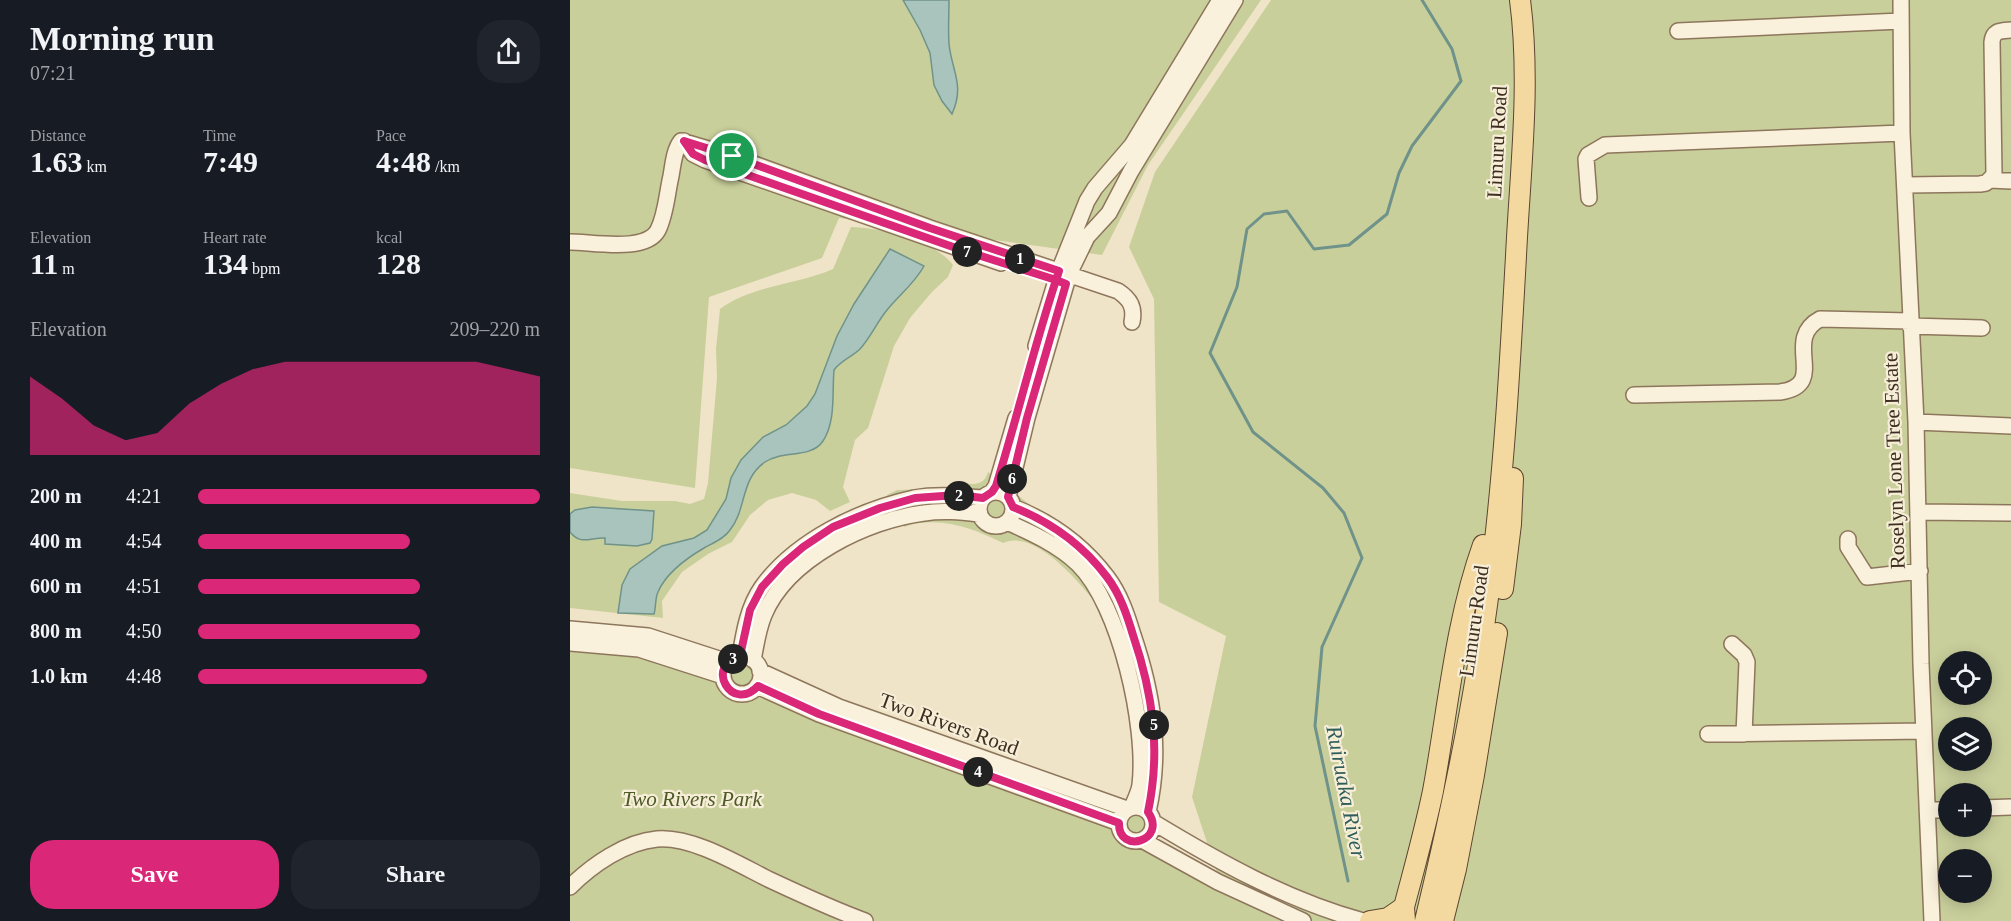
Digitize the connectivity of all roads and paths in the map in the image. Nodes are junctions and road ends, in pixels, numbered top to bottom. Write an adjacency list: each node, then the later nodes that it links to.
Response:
1 (1220, 0): 14 (street)
2 (1235, 0): 14 (street)
3 (1520, 0): 15 (main road, Limuru Road)
4 (1901, 0): 5 (street, Roselyn Lone Tree Estate)
5 (1901, 21): 7 (street); 8 (street, Roselyn Lone Tree Estate)
6 (2011, 30): 9 (street)
7 (1678, 31)
8 (1902, 133): 11 (street, Roselyn Lone Tree Estate); 12 (street)
9 (1990, 180): 10 (street); 11 (street)
10 (2011, 181)
11 (1906, 185): 16 (street, Roselyn Lone Tree Estate)
12 (1588, 198)
13 (570, 242): 14 (street)
14 (1062, 277): 22 (street); 23 (street)
15 (1512, 323): 19 (main road, Limuru Road); 47 (main road, Limuru Road)
16 (1910, 323): 17 (street); 18 (street); 20 (street, Roselyn Lone Tree Estate)
17 (1982, 328)
18 (1634, 395)
19 (1505, 410): 47 (main road, Limuru Road); 47 (main road, Limuru Road)
20 (1916, 422): 21 (street); 24 (street, Roselyn Lone Tree Estate)
21 (2011, 426)
22 (987, 495): 23 (street); 26 (street); 33 (street)
23 (1010, 502): 27 (street); 43 (street)
24 (1919, 512): 25 (street); 29 (street, Roselyn Lone Tree Estate)
25 (2011, 513)
26 (979, 514): 27 (street); 33 (street)
27 (1007, 522): 39 (street)
28 (1848, 539): 29 (street)
29 (1920, 571): 34 (street, Roselyn Lone Tree Estate)
30 (570, 629): 33 (street, Two Rivers Road)
31 (570, 643): 33 (street, Two Rivers Road)
32 (1732, 644): 36 (street)
33 (743, 669): 37 (street, Two Rivers Road)
34 (1924, 731): 36 (street); 41 (street, Roselyn Lone Tree Estate)
35 (1708, 734): 36 (street)
36 (1744, 734)
37 (1038, 786): 39 (street, Two Rivers Road); 44 (street, Two Rivers Road)
38 (2011, 807): 40 (street)
39 (1130, 808): 43 (street); 44 (street)
40 (1992, 808)
41 (1927, 810): 42 (street); 51 (street, Roselyn Lone Tree Estate)
42 (1938, 810)
43 (1150, 817): 45 (street); 48 (street)
44 (1119, 823): 45 (street)
45 (1142, 840): 50 (street)
46 (570, 886): 49 (street)
47 (1420, 915): 48 (main road)
48 (1359, 920)
49 (865, 921)
50 (1303, 921)
51 (1932, 921)

